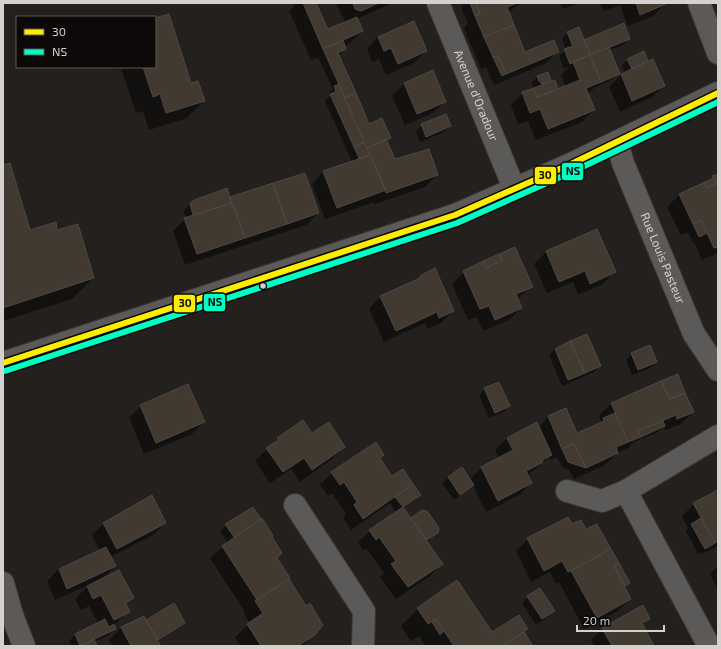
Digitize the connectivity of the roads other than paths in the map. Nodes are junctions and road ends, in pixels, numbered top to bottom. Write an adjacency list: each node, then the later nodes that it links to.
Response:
1 (438, 3): 6 (street, Avenue d'Oradour)
2 (699, 3): 3 (street)
3 (718, 53)
4 (718, 93): 5 (street)
5 (617, 142): 6 (street); 8 (street, Rue Louis Pasteur)
6 (514, 188): 7 (street)
7 (3, 362)
8 (718, 370)
9 (718, 436): 11 (street)
10 (567, 491): 11 (street)
11 (626, 491): 16 (street)
12 (295, 505): 15 (street)
13 (3, 583): 14 (street)
14 (24, 646)
15 (363, 646)
16 (709, 646)

